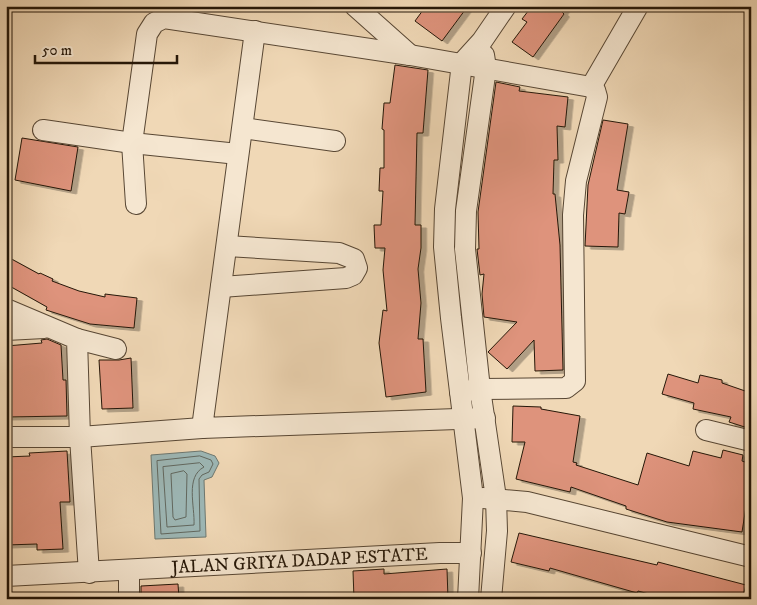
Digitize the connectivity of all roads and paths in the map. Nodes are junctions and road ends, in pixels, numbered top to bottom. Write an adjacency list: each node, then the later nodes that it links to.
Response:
1 (506, 6): 5 (street)
2 (638, 6): 9 (street)
3 (362, 9): 6 (street)
4 (255, 31): 6 (street); 10 (street); 13 (street)
5 (482, 41): 7 (street); 8 (street)
6 (410, 55): 7 (street)
7 (462, 64): 8 (street); 24 (street)
8 (486, 68): 9 (street); 23 (street)
9 (591, 87): 23 (street)
10 (243, 128): 12 (street); 14 (street)
11 (43, 130): 13 (street)
12 (335, 141)
13 (132, 143): 14 (street); 15 (street)
14 (238, 154): 16 (street)
15 (136, 204)
16 (227, 246): 17 (street); 17 (street)
17 (221, 287): 27 (street)
18 (6, 309): 19 (street)
19 (47, 328): 20 (street); 21 (street)
20 (6, 330)
21 (77, 339): 22 (street); 30 (street)
22 (116, 349)
23 (480, 389): 24 (street); 25 (street)
24 (460, 392): 26 (street)
25 (485, 418): 26 (street); 33 (street)
26 (465, 419): 27 (street); 32 (street)
27 (202, 428): 30 (street)
28 (706, 430): 31 (street)
29 (6, 437): 30 (street)
30 (80, 437): 37 (street)
31 (751, 441)
32 (473, 498): 33 (street); 34 (street)
33 (496, 498): 35 (street); 41 (street)
34 (471, 553): 36 (street, JALAN GRIYA DADAP ESTATE); 40 (street)
35 (751, 557)
36 (129, 570): 37 (street, JALAN GRIYA DADAP ESTATE); 39 (street)
37 (89, 573): 38 (street, JALAN GRIYA DADAP ESTATE)
38 (6, 576)
39 (128, 599)
40 (468, 599)
41 (491, 599)

